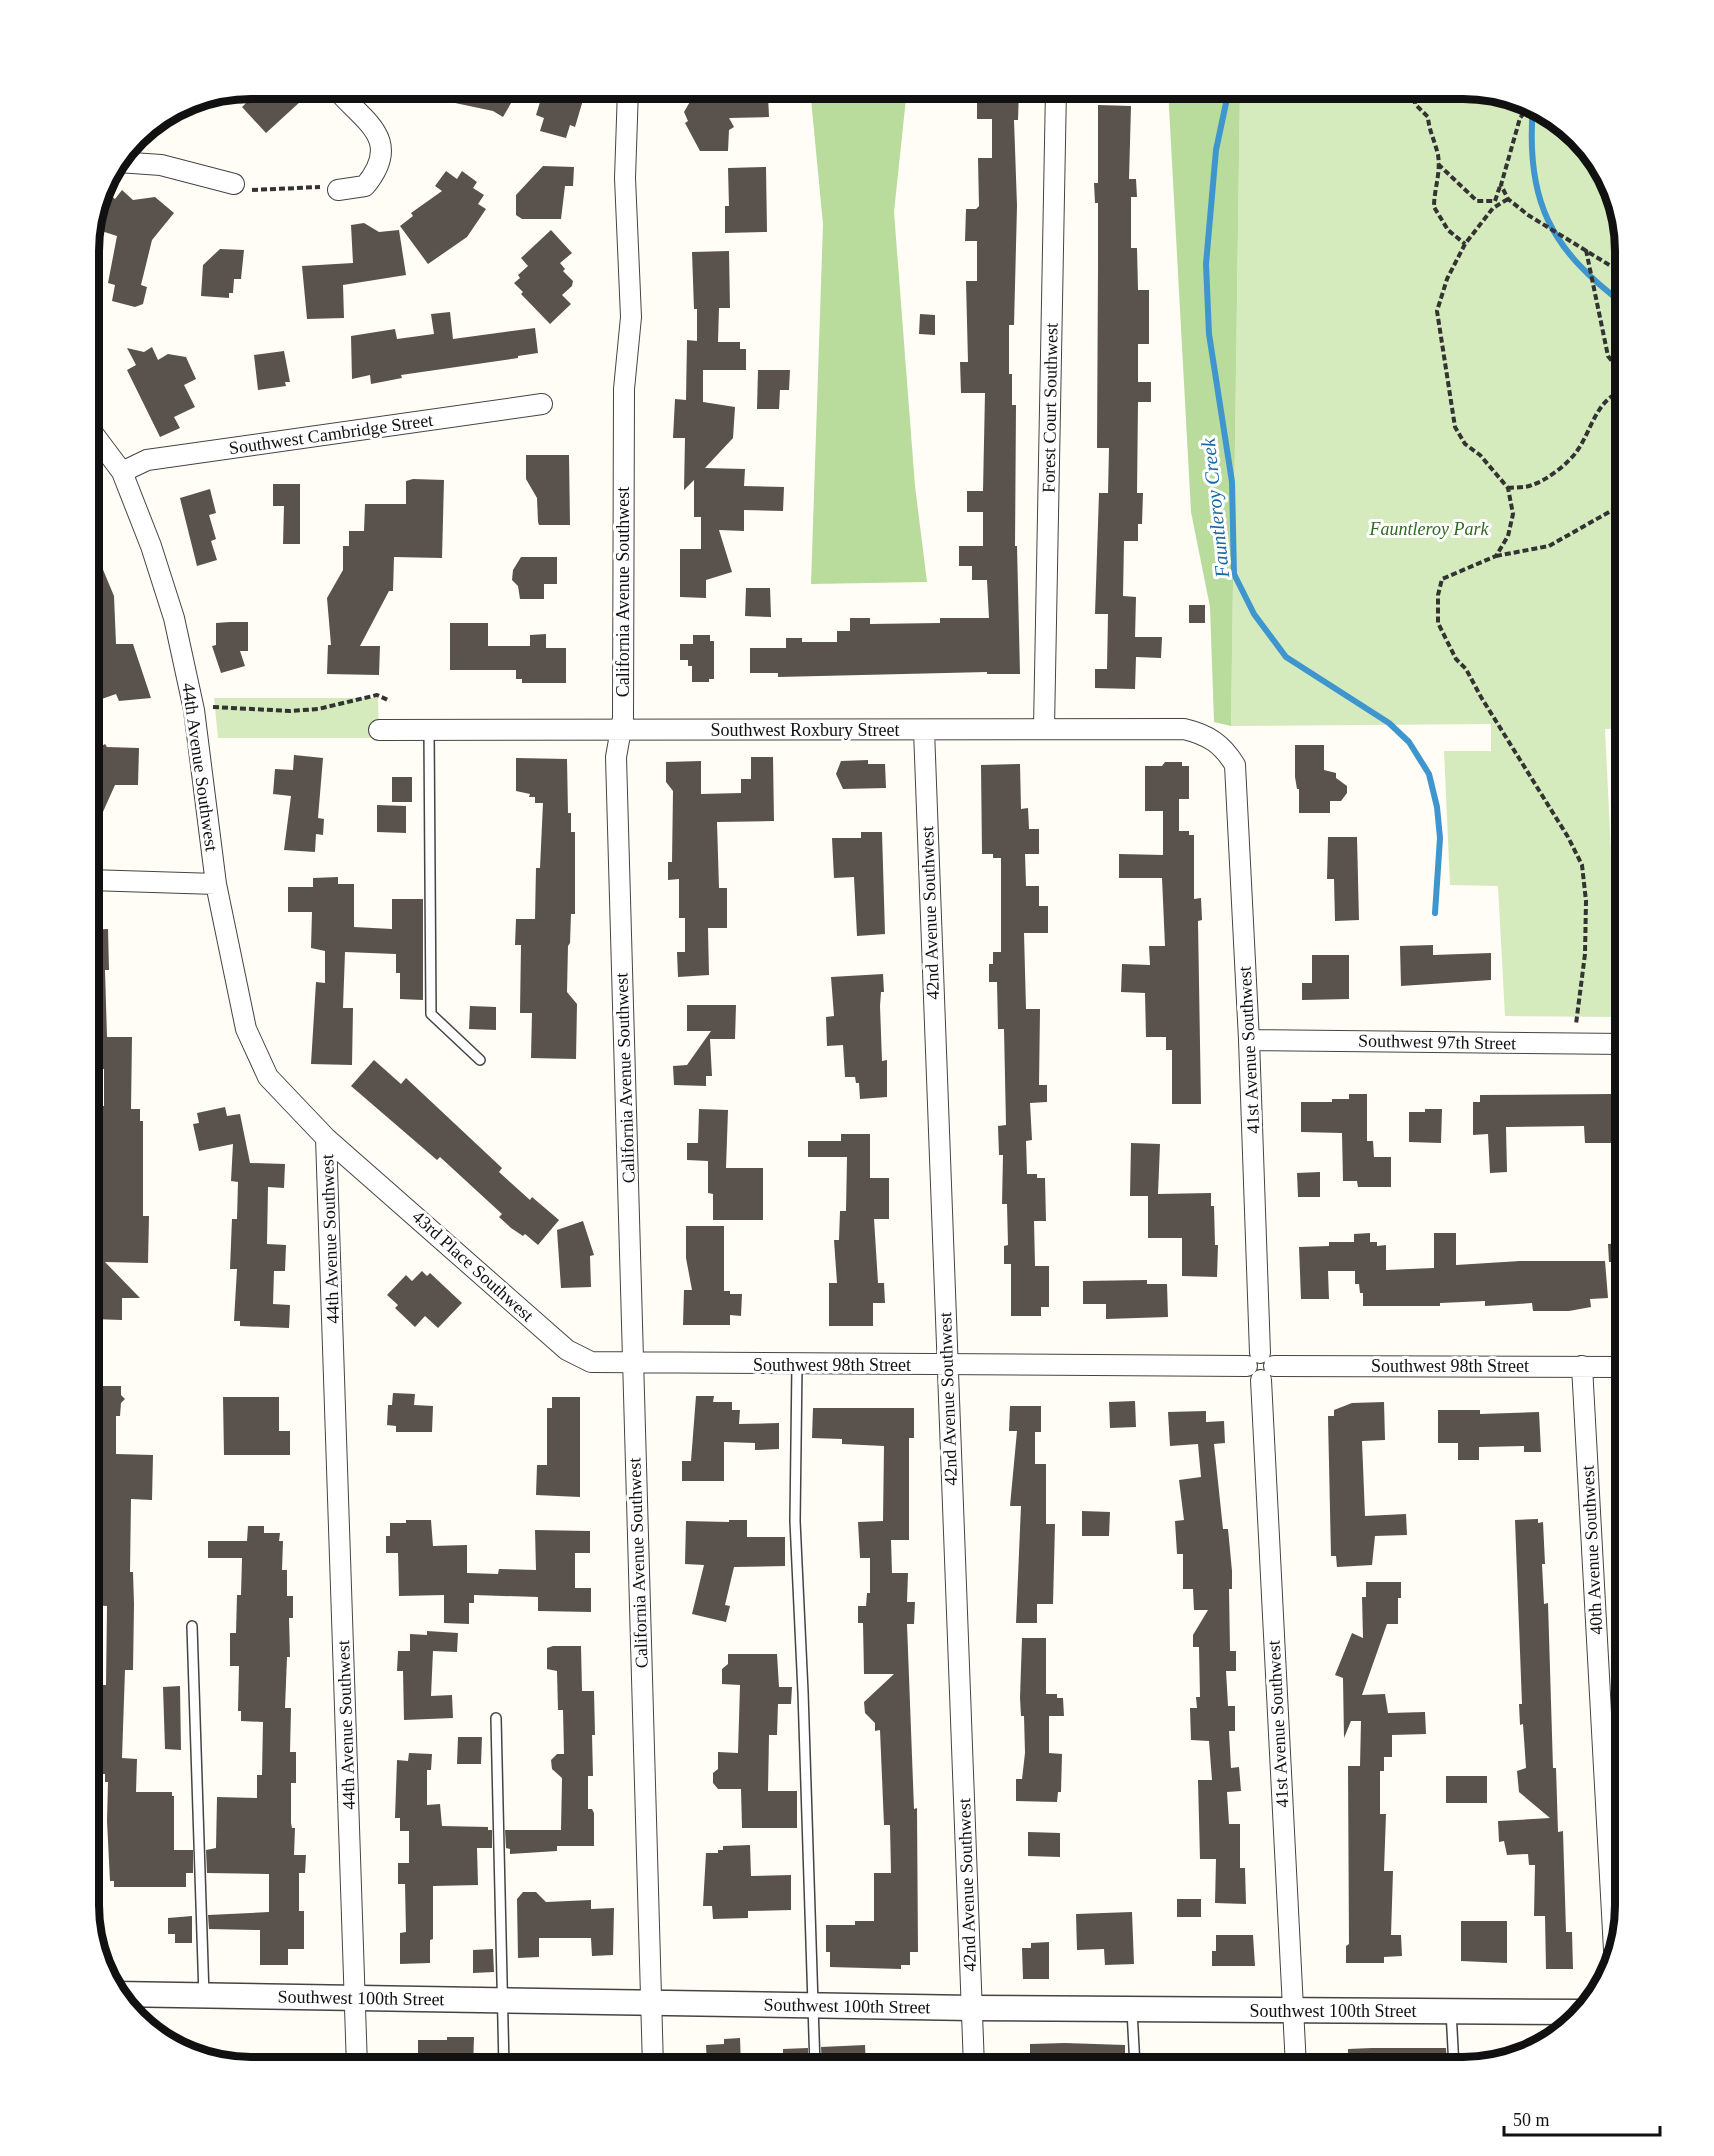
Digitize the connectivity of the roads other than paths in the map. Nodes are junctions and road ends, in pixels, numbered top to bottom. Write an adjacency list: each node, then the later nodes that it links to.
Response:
1 (347, 99): 6 (street)
2 (628, 99): 13 (street, California Avenue Southwest)
3 (1056, 99): 10 (street, Forest Court Southwest)
4 (127, 163): 5 (street)
5 (243, 187)
6 (338, 190)
7 (542, 404): 9 (street, Southwest Cambridge Street)
8 (99, 441): 9 (street, 44th Avenue Southwest)
9 (122, 472): 17 (street, 44th Avenue Southwest)
10 (1044, 728): 14 (street, Southwest Roxbury Street); 15 (street, Southwest Roxbury Street)
11 (379, 730): 12 (street, Southwest Roxbury Street)
12 (429, 730): 13 (street, Southwest Roxbury Street); 20 (lane)
13 (621, 730): 14 (street, Southwest Roxbury Street); 22 (street, California Avenue Southwest)
14 (924, 730): 24 (street, 42nd Avenue Southwest)
15 (1226, 750): 18 (street, 41st Avenue Southwest)
16 (99, 880): 17 (street)
17 (216, 884): 21 (street, 44th Avenue Southwest)
18 (1249, 1040): 19 (street, Southwest 97th Street); 25 (street, 41st Avenue Southwest)
19 (1615, 1044)
20 (480, 1060)
21 (326, 1138): 22 (street, 43rd Place Southwest); 33 (street, 44th Avenue Southwest)
22 (633, 1364): 23 (street, Southwest 98th Street); 35 (street, California Avenue Southwest)
23 (797, 1365): 24 (street, Southwest 98th Street); 36 (lane)
24 (946, 1365): 25 (street, Southwest 98th Street); 37 (street, 42nd Avenue Southwest)
25 (1260, 1366): 26 (street, Southwest 98th Street); 39 (street, 41st Avenue Southwest)
26 (1582, 1366): 27 (street, Southwest 98th Street); 30 (street, 40th Avenue Southwest)
27 (1615, 1367)
28 (192, 1626): 32 (lane)
29 (496, 1718): 34 (lane)
30 (1613, 1930)
31 (128, 1994): 32 (street, Southwest 100th Street)
32 (204, 1996): 33 (street, Southwest 100th Street)
33 (354, 1998): 34 (street, Southwest 100th Street); 42 (street, 44th Avenue Southwest)
34 (502, 2001): 35 (street, Southwest 100th Street); 43 (lane)
35 (651, 2003): 36 (street, Southwest 100th Street); 44 (street, California Avenue Southwest)
36 (811, 2006): 37 (street, Southwest 100th Street); 45 (lane)
37 (972, 2008): 38 (street, Southwest 100th Street); 46 (street, 42nd Avenue Southwest)
38 (1132, 2009): 39 (street, Southwest 100th Street); 47 (lane)
39 (1293, 2011): 40 (street, Southwest 100th Street); 48 (street, 41st Avenue Southwest)
40 (1451, 2011): 41 (street, Southwest 100th Street); 49 (lane)
41 (1572, 2012)
42 (357, 2057)
43 (504, 2057)
44 (653, 2057)
45 (814, 2057)
46 (974, 2057)
47 (1134, 2057)
48 (1295, 2057)
49 (1454, 2057)

